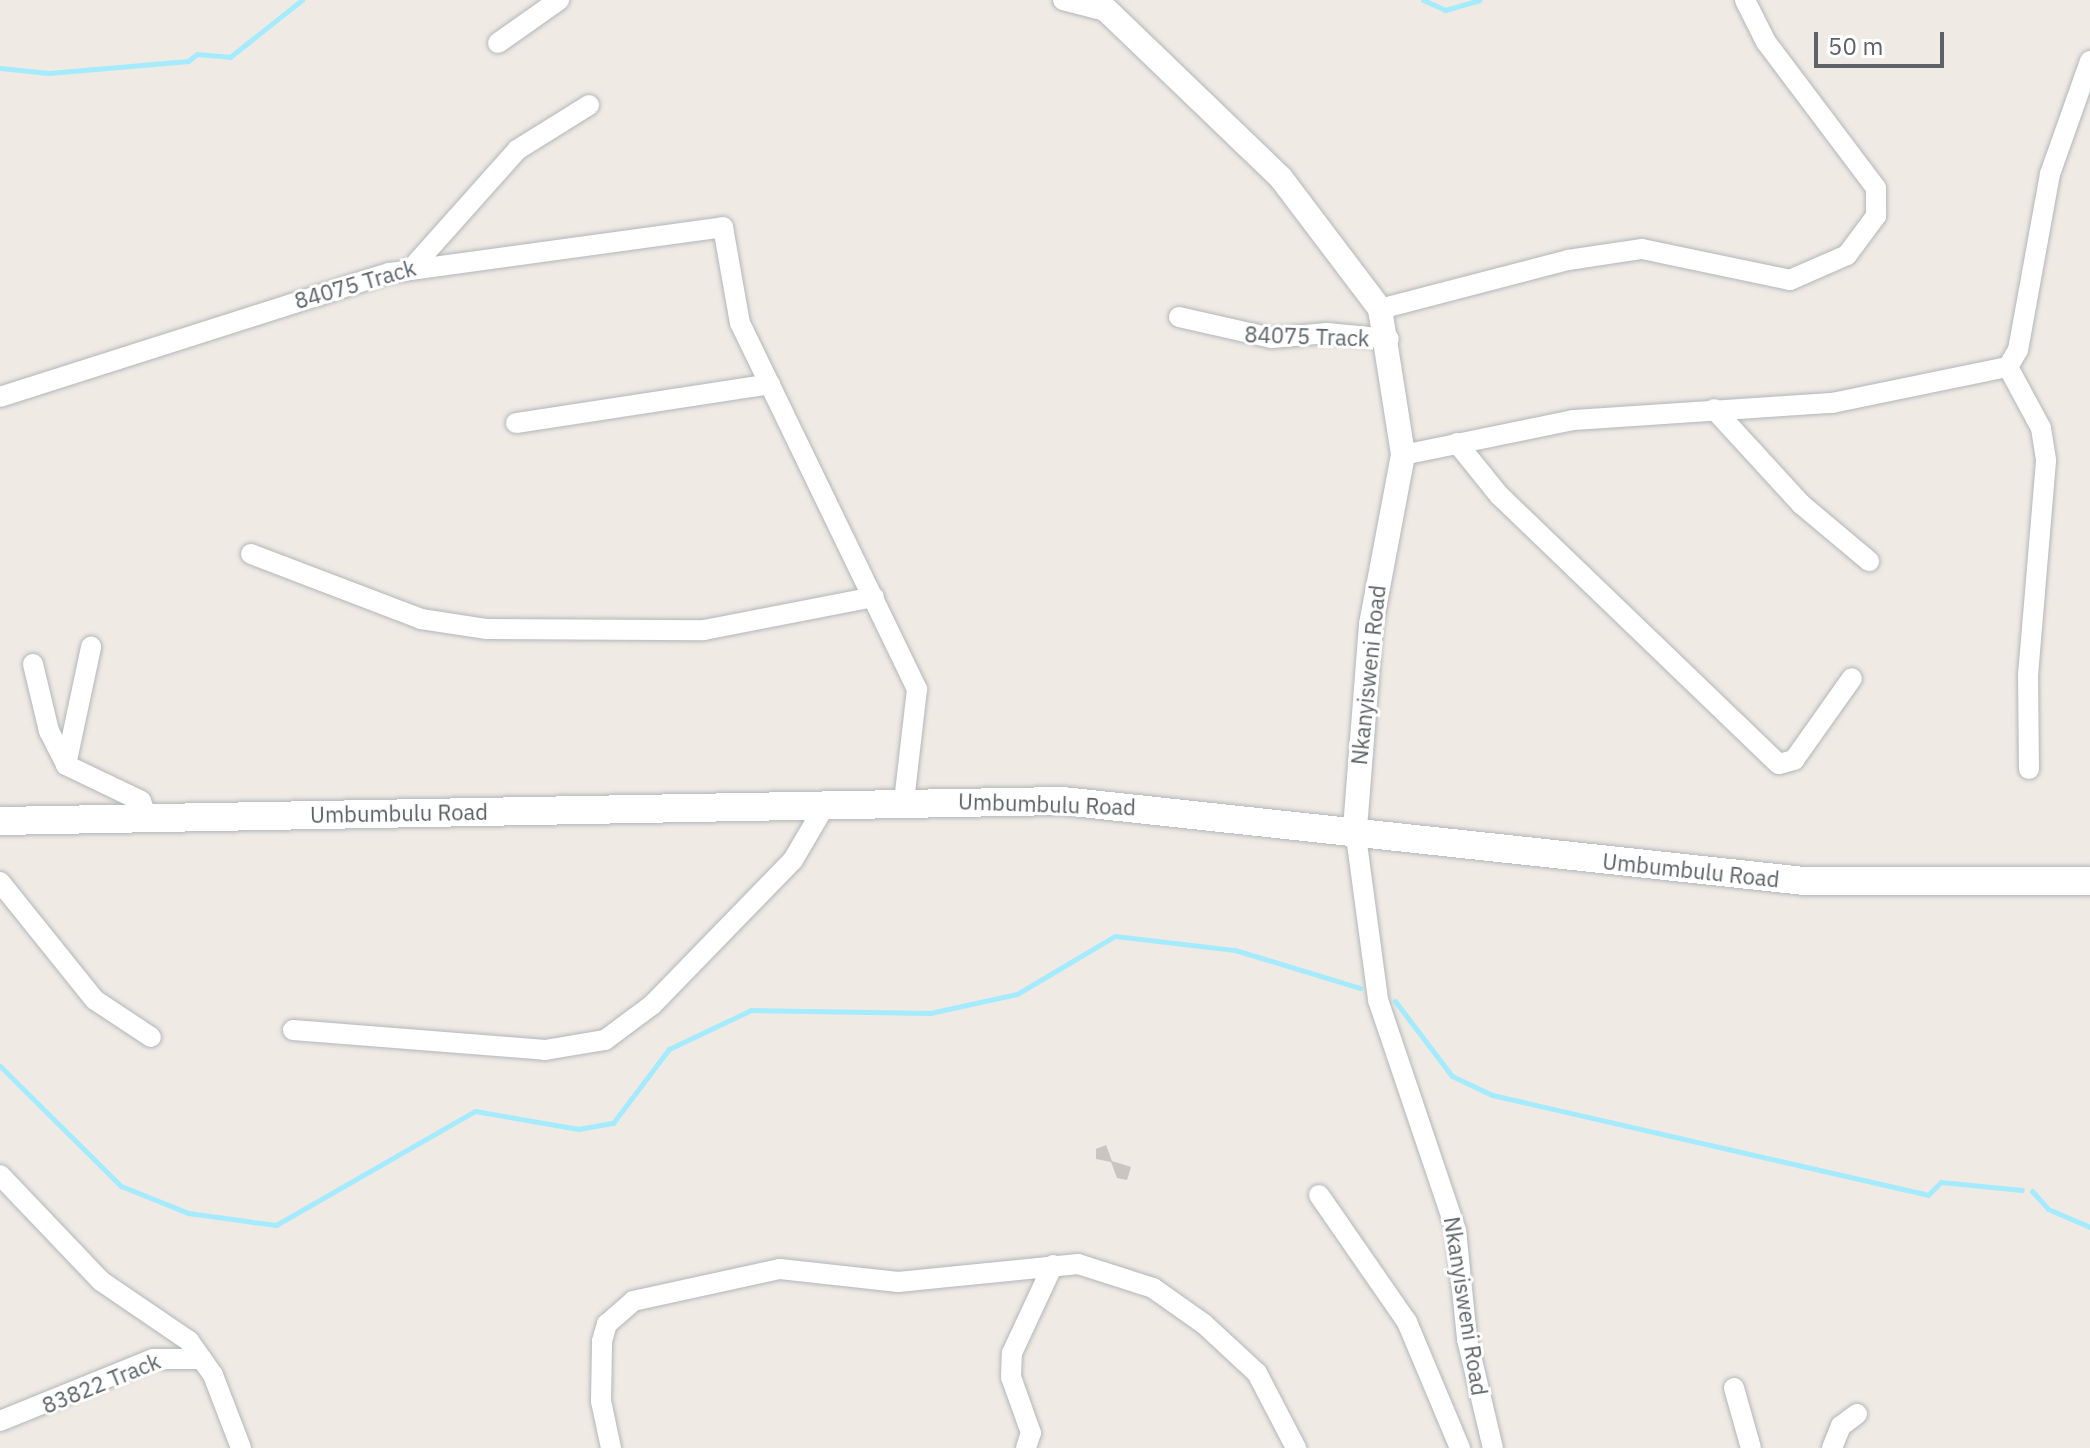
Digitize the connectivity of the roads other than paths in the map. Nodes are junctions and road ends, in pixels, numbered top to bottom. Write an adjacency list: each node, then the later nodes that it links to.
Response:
1 (559, 0): 5 (street)
2 (1063, 0): 4 (street)
3 (1745, 0): 9 (street)
4 (1103, 6): 9 (street, Nkanyisweni Road)
5 (498, 43)
6 (2090, 61): 12 (street)
7 (589, 105): 8 (street)
8 (412, 268): 13 (street, 84075 Track); 14 (street, 84075 Track)
9 (1380, 309): 11 (street, Nkanyisweni Road)
10 (1179, 317): 11 (street, 84075 Track)
11 (1389, 339): 18 (street, Nkanyisweni Road)
12 (2008, 367): 15 (street); 26 (street)
13 (770, 384): 16 (street); 21 (street)
14 (0, 397)
15 (1714, 409): 17 (street); 20 (street)
16 (516, 423)
17 (1457, 443): 18 (street); 24 (street)
18 (1403, 455): 31 (street, Nkanyisweni Road)
19 (251, 554): 21 (street)
20 (1869, 561)
21 (874, 597): 28 (street)
22 (91, 647): 25 (street)
23 (33, 664): 25 (street)
24 (1852, 678)
25 (66, 765): 29 (street)
26 (2029, 769)
27 (827, 802): 28 (main road, Umbumbulu Road); 29 (main road, Umbumbulu Road); 34 (street)
28 (904, 802): 31 (main road, Umbumbulu Road)
29 (147, 818): 30 (main road, Umbumbulu Road)
30 (0, 821)
31 (1355, 829): 32 (main road, Umbumbulu Road); 48 (street, Nkanyisweni Road)
32 (2090, 881)
33 (0, 882): 35 (street)
34 (293, 1030)
35 (151, 1037)
36 (0, 1175): 39 (street)
37 (1319, 1195): 47 (street)
38 (1053, 1265): 44 (street); 45 (street); 46 (street)
39 (202, 1359): 42 (street, 83822 Track); 43 (street)
40 (1734, 1388): 49 (street)
41 (1857, 1414): 50 (street)
42 (0, 1421)
43 (241, 1448)
44 (611, 1448)
45 (1026, 1448)
46 (1296, 1448)
47 (1460, 1448)
48 (1493, 1448)
49 (1751, 1448)
50 (1832, 1448)

